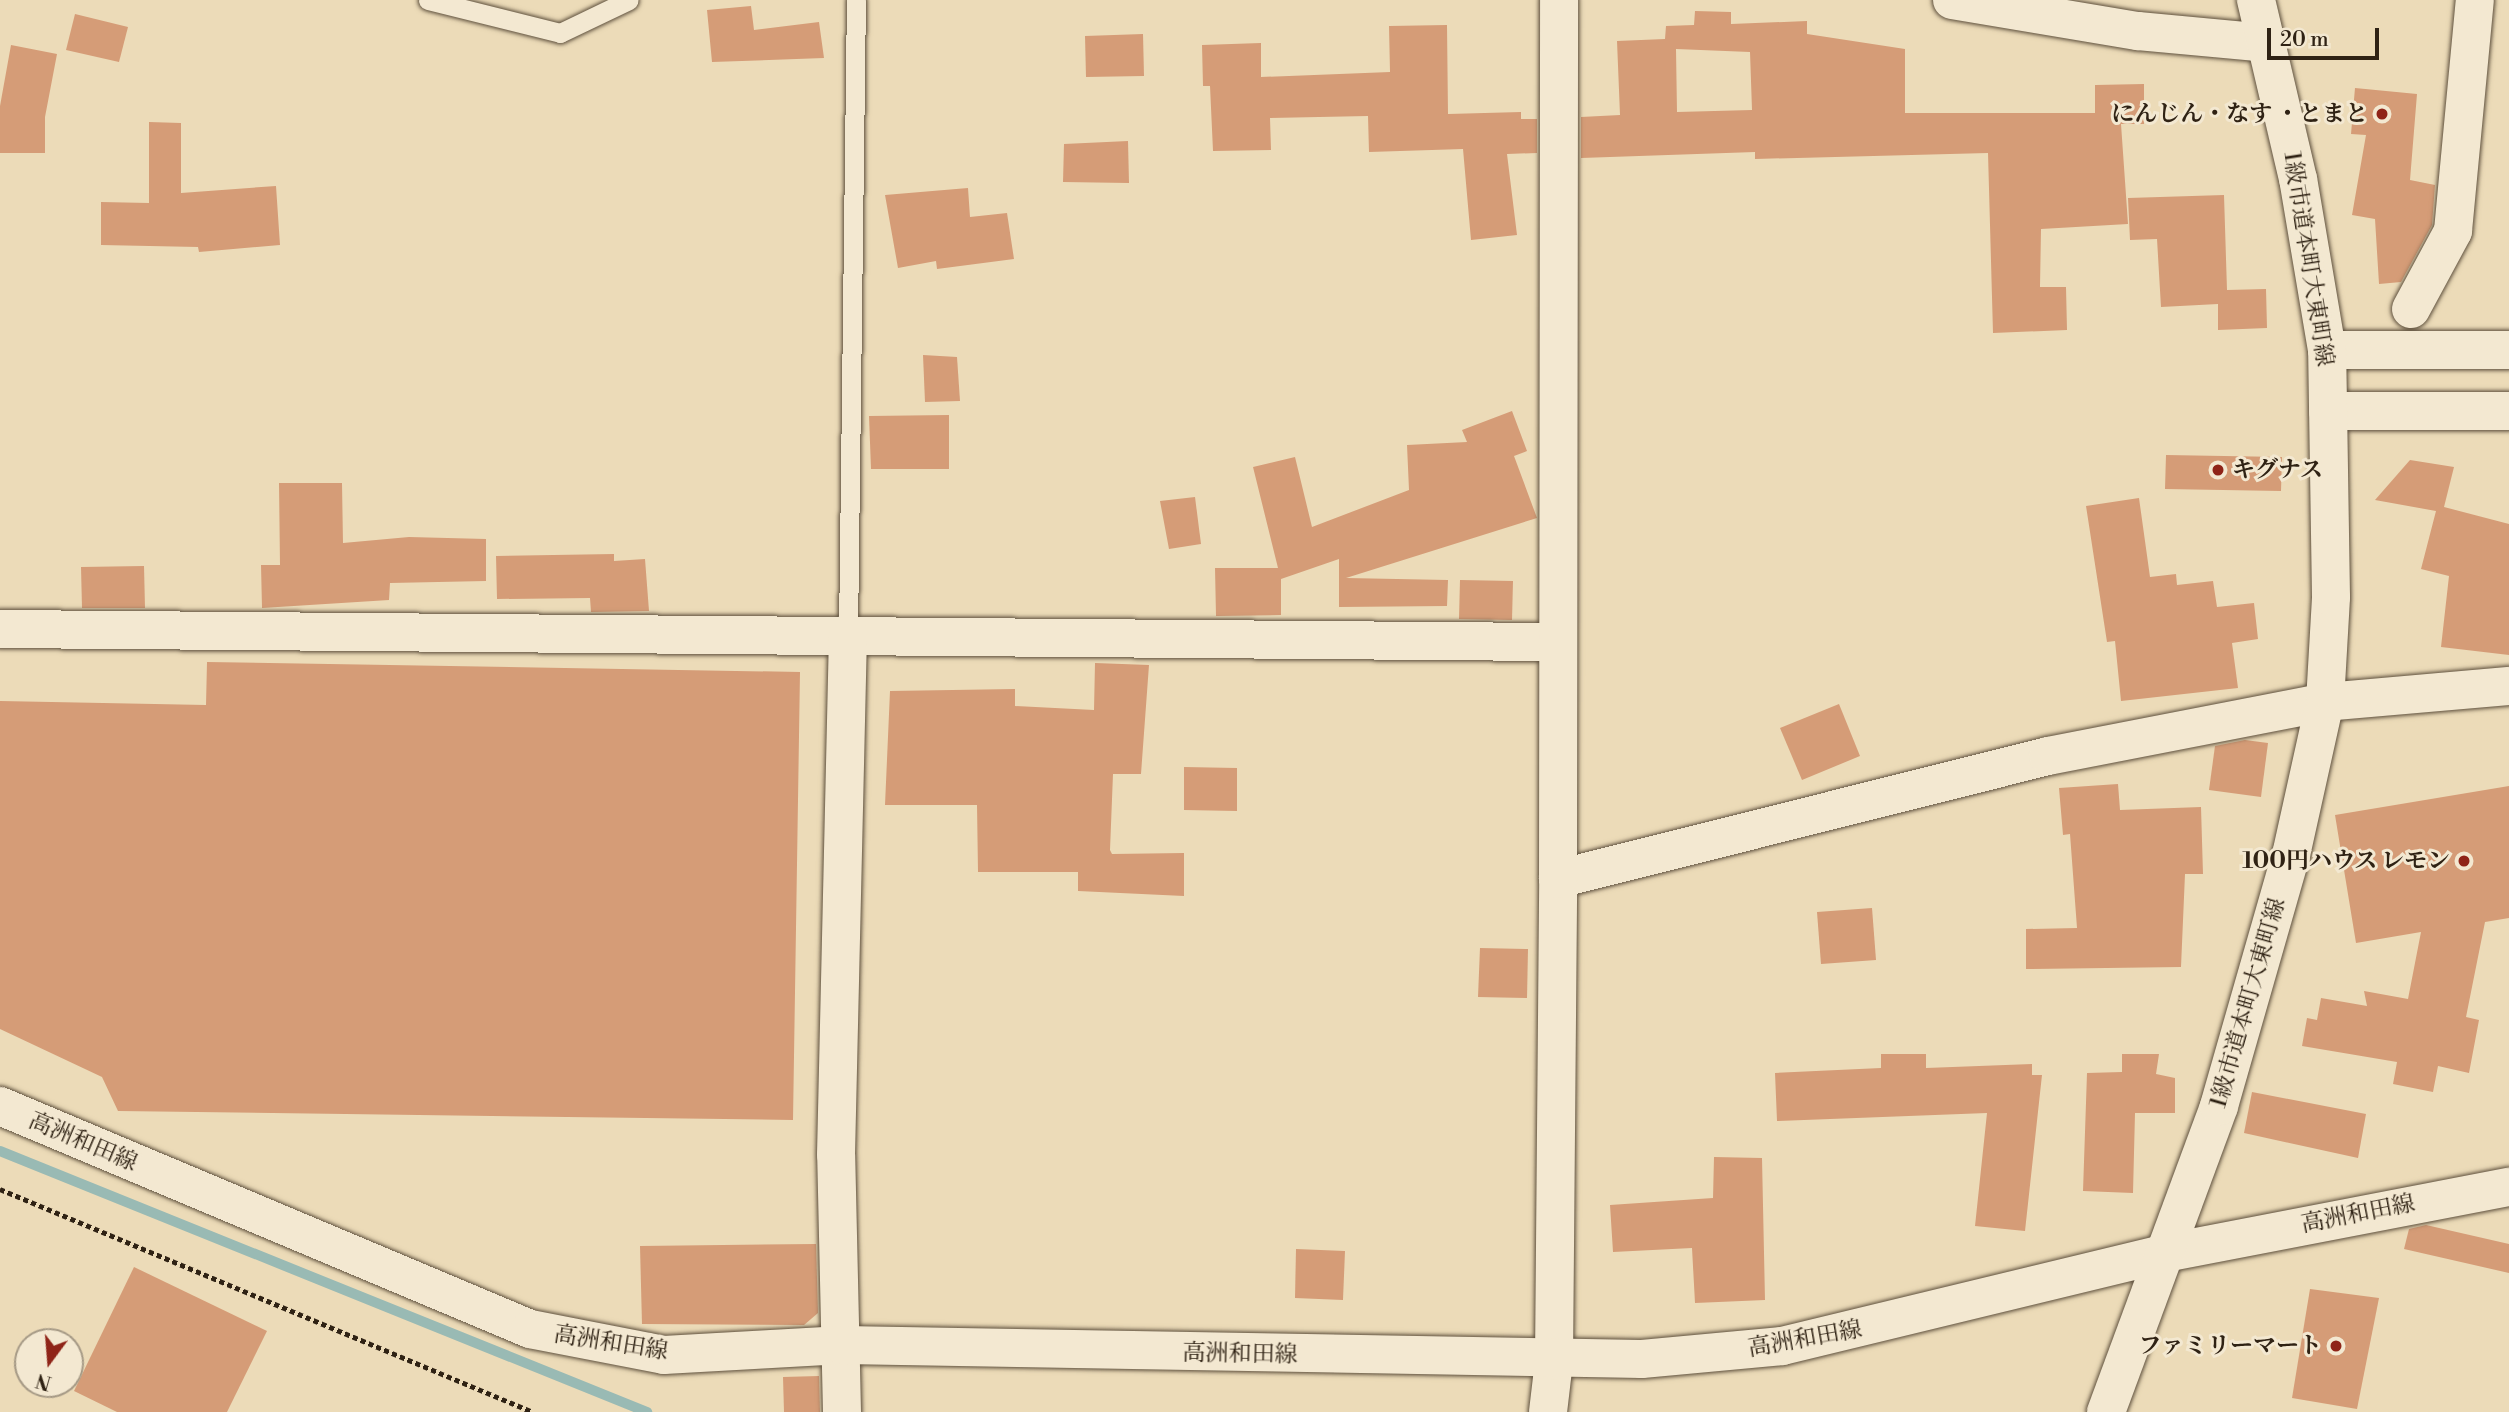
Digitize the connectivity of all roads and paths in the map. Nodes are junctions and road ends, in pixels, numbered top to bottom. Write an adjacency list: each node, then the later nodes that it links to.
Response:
1 (428, 0): 2 (lane)
2 (629, 0)
3 (856, 0): 15 (lane)
4 (1559, 0): 16 (street)
5 (1952, 0): 8 (street)
6 (2256, 0): 8 (street, 1級市道本町大東町線)
7 (2475, 0): 9 (street)
8 (2268, 43): 10 (street, 1級市道本町大東町線)
9 (2411, 309)
10 (2327, 350): 11 (street); 12 (street, 1級市道本町大東町線)
11 (2509, 350)
12 (2328, 411): 13 (street); 18 (street, 1級市道本町大東町線)
13 (2509, 411)
14 (0, 629): 15 (street)
15 (848, 633): 16 (street); 24 (street)
16 (1557, 642): 19 (street)
17 (2509, 686): 18 (street)
18 (2325, 702): 19 (street); 23 (street, 1級市道本町大東町線)
19 (1558, 879): 25 (street)
20 (0, 1106): 24 (street, 高洲和田線)
21 (2509, 1186): 23 (street, 高洲和田線)
22 (0, 1189): 26 (path)
23 (2165, 1252): 25 (street, 高洲和田線); 29 (street, 1級市道本町大東町線)
24 (843, 1345): 25 (street, 高洲和田線); 27 (street)
25 (1554, 1361): 28 (street)
26 (533, 1412)
27 (842, 1412)
28 (1548, 1412)
29 (2106, 1412)

